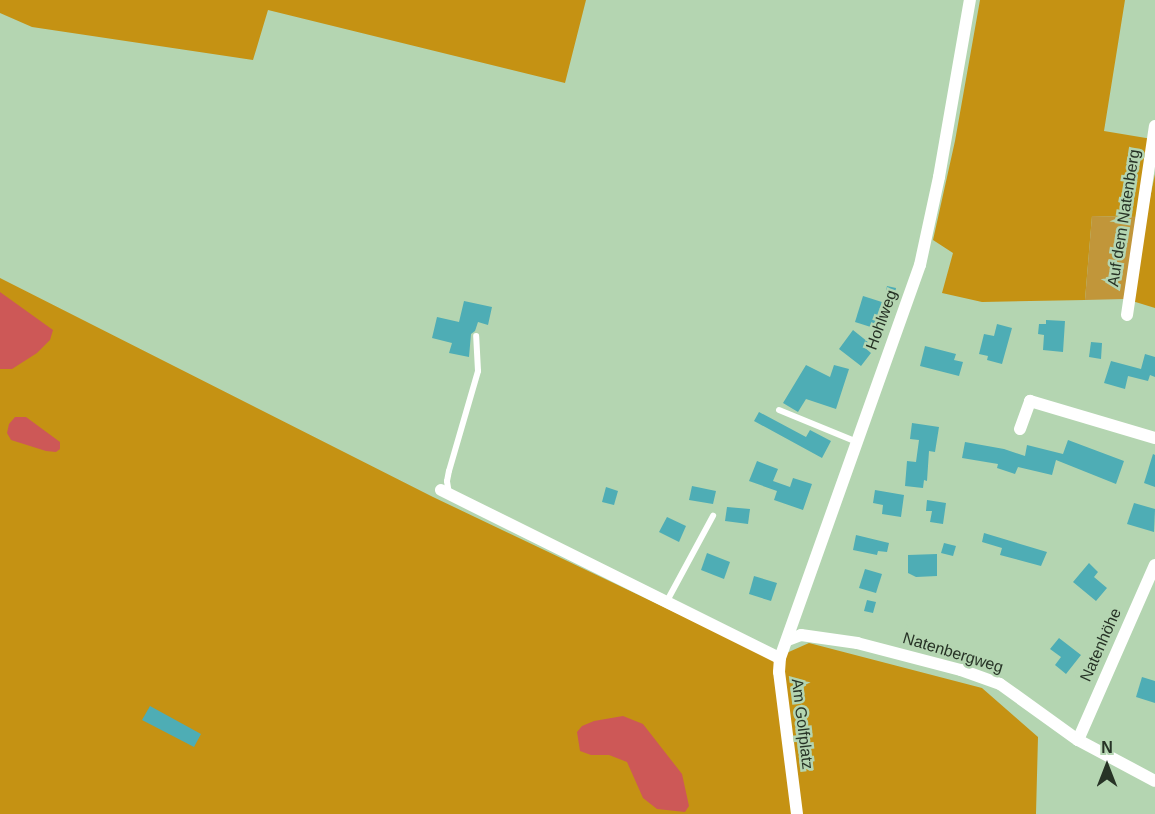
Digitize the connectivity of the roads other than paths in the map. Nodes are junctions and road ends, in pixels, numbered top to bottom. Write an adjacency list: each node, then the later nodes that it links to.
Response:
1 (969, 0): 8 (street, Hohlweg)
2 (1155, 126): 3 (street, Auf dem Natenberg)
3 (1127, 315)
4 (476, 336): 9 (lane)
5 (778, 410): 8 (lane)
6 (1020, 429): 7 (street)
7 (1155, 438)
8 (857, 442): 13 (street, Hohlweg)
9 (445, 492): 12 (street)
10 (713, 516): 12 (lane)
11 (1155, 564): 15 (street, Natenhöhe)
12 (667, 601): 14 (street)
13 (788, 640): 14 (street, Am Golfplatz); 15 (street, Natenbergweg)
14 (780, 658): 17 (street, Am Golfplatz)
15 (1078, 740): 16 (street, Natenbergweg)
16 (1155, 782)
17 (797, 814)

